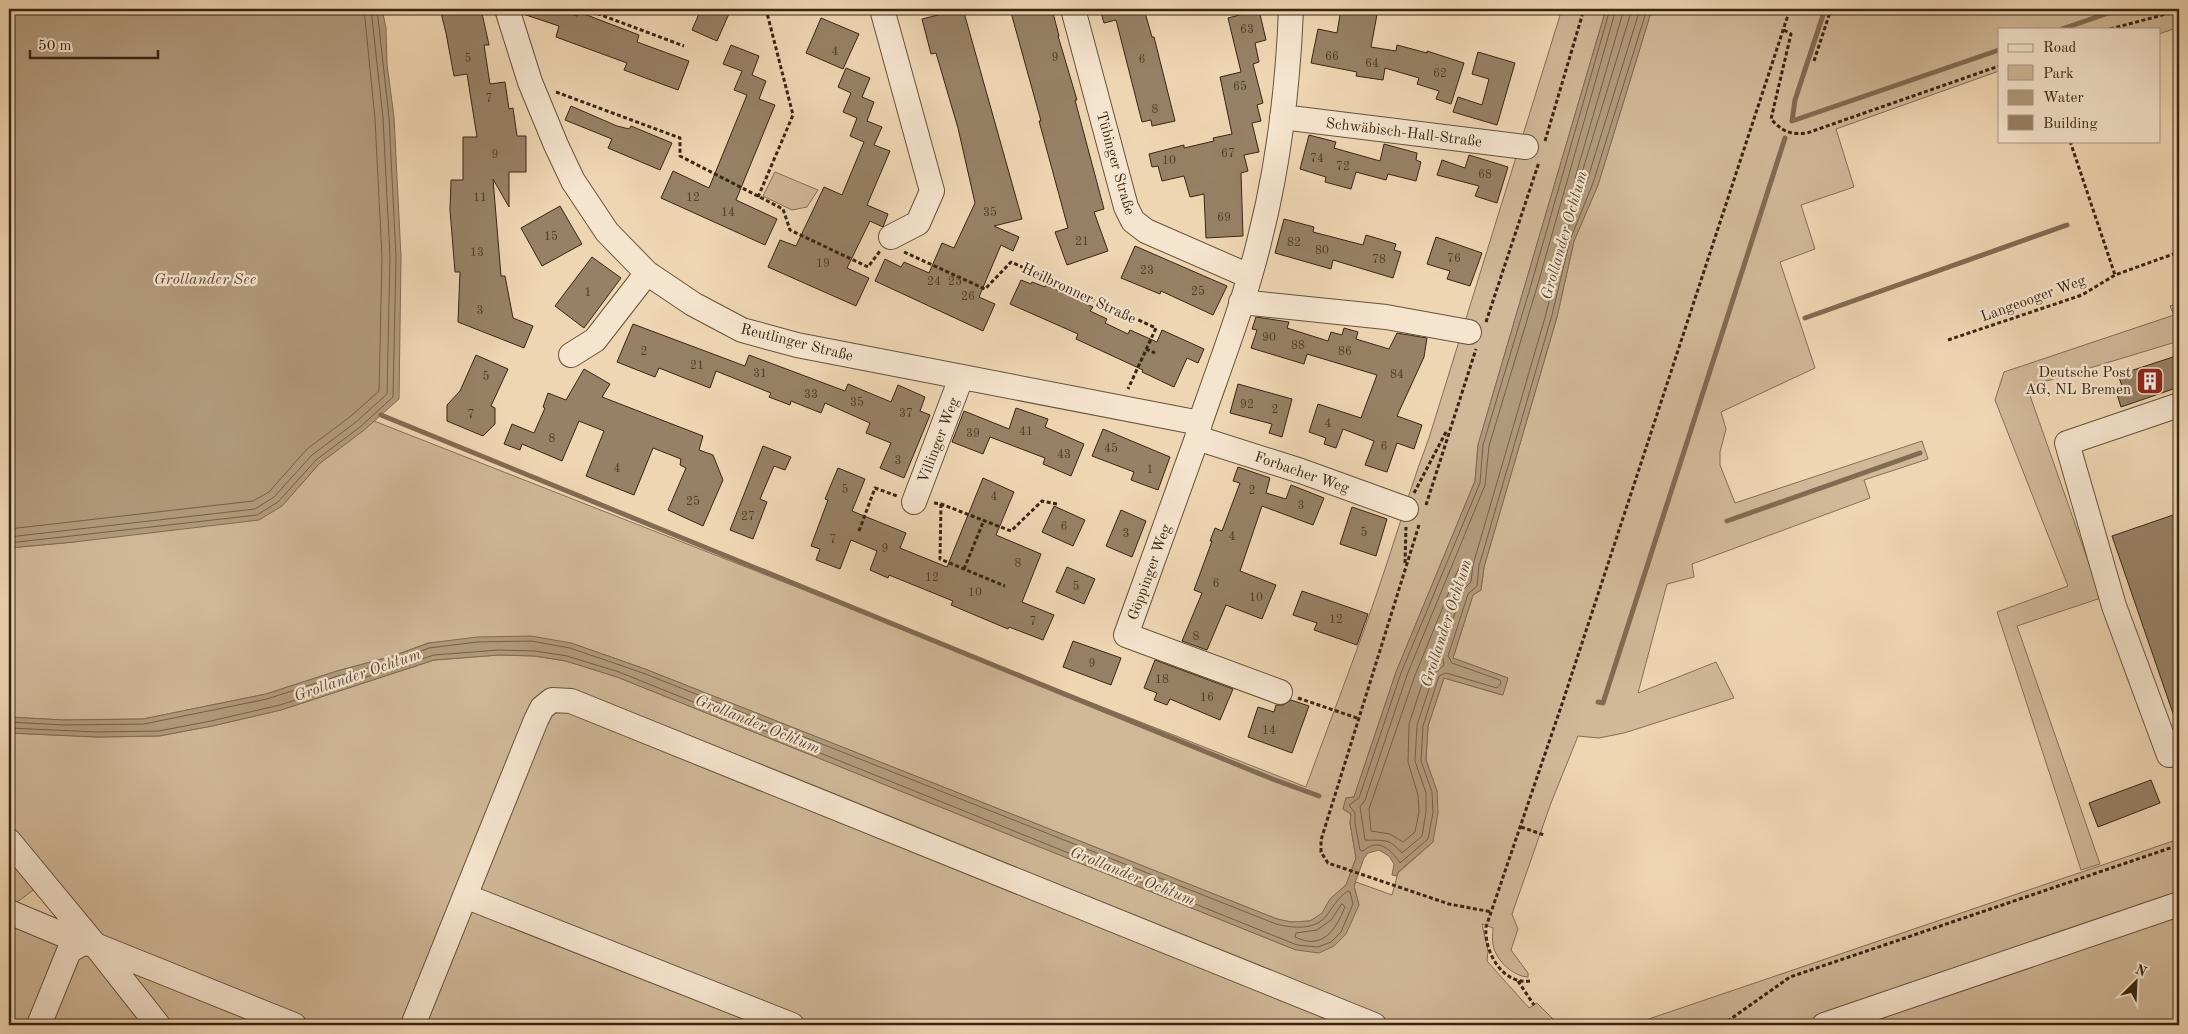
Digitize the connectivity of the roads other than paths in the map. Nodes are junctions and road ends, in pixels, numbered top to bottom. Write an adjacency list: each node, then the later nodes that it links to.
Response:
1 (508, 9): 8 (street, Reutlinger Straße)
2 (882, 9): 7 (street)
3 (1073, 9): 9 (street, Tübinger Straße)
4 (1291, 9): 5 (street)
5 (1282, 117): 6 (street, Schwäbisch-Hall-Straße); 9 (street)
6 (1536, 150)
7 (890, 243)
8 (647, 273): 12 (street); 13 (street, Reutlinger Straße)
9 (1249, 276): 10 (street)
10 (1241, 302): 11 (street); 15 (street)
11 (1477, 335)
12 (571, 355)
13 (962, 378): 15 (street, Reutlinger Straße); 16 (street, Villinger Weg)
14 (2179, 405): 19 (street)
15 (1198, 430): 17 (street, Forbacher Weg); 18 (street, Göppinger Weg)
16 (914, 502)
17 (1417, 514)
18 (1280, 692)
19 (2179, 751)
20 (9, 841): 24 (street)
21 (465, 896): 25 (street); 29 (street); 30 (street)
22 (2179, 904): 31 (street)
23 (9, 912): 24 (street)
24 (89, 944): 26 (street); 27 (street); 28 (street)
25 (423, 1017)
26 (39, 1025)
27 (158, 1025)
28 (294, 1025)
29 (792, 1025)
30 (1374, 1025)
31 (1824, 1025)

